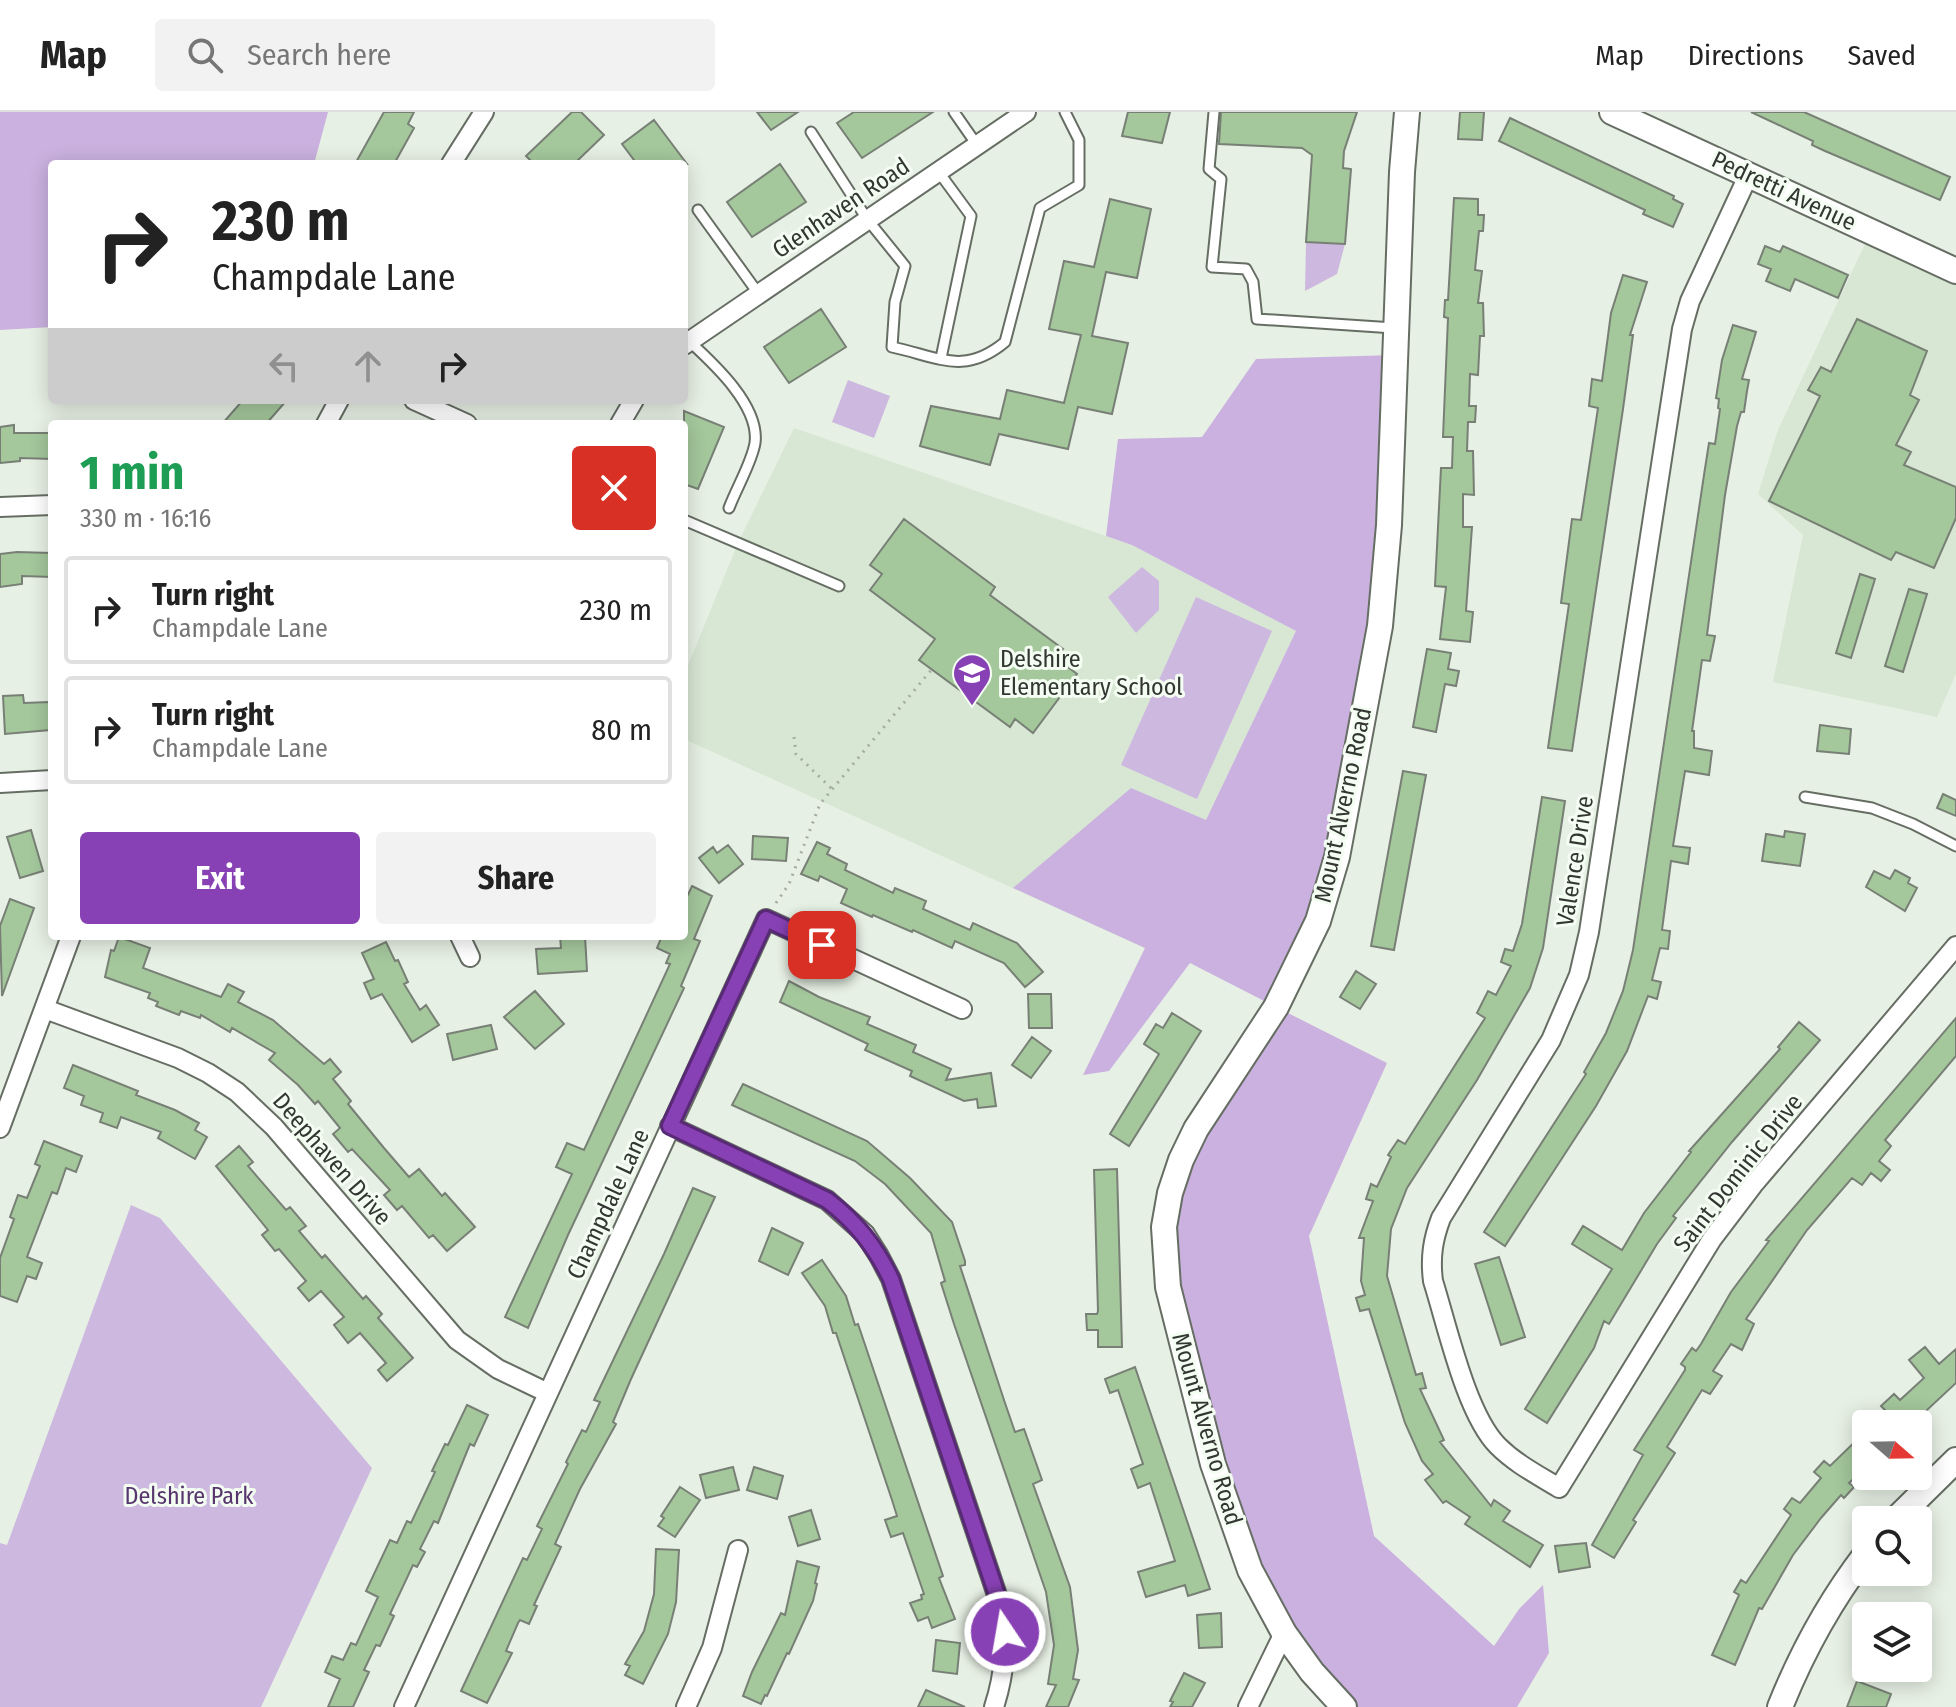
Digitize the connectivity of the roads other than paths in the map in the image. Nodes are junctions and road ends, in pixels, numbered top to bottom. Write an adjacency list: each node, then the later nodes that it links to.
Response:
1 (484, 112): 10 (street)
2 (954, 112): 9 (lane)
3 (1026, 112): 9 (street, Glenhaven Road)
4 (1065, 112): 20 (lane)
5 (1214, 112): 17 (lane)
6 (1407, 112): 17 (street, Mount Alverno Road)
7 (1612, 112): 12 (street, Pedretti Avenue)
8 (811, 132): 14 (lane)
9 (977, 145): 11 (street, Glenhaven Road)
10 (454, 160)
11 (938, 171): 14 (street, Glenhaven Road); 20 (lane)
12 (1749, 174): 15 (street, Pedretti Avenue); 42 (street, Valence Drive)
13 (698, 210): 16 (lane)
14 (867, 219): 16 (street, Glenhaven Road); 20 (lane)
15 (1956, 271)
16 (758, 293): 18 (street, Glenhaven Road)
17 (1396, 328): 46 (street, Mount Alverno Road)
18 (688, 342)
19 (688, 344): 25 (lane)
20 (941, 358)
21 (423, 404): 22 (street)
22 (458, 420)
23 (48, 505): 24 (street)
24 (0, 507)
25 (729, 508)
26 (688, 522): 27 (lane)
27 (839, 586)
28 (48, 780): 29 (street)
29 (0, 783)
30 (1805, 797): 31 (lane)
31 (1956, 846)
32 (70, 940): 36 (street)
33 (462, 940): 35 (street)
34 (1956, 946): 42 (street, Saint Dominic Drive)
35 (470, 957)
36 (45, 1009): 39 (street); 40 (street, Deephaven Drive)
37 (962, 1009): 38 (street, Champdale Lane)
38 (670, 1126): 40 (street, Champdale Lane); 49 (street)
39 (0, 1128)
40 (548, 1393): 47 (street, Champdale Lane)
41 (1956, 1460): 43 (street)
42 (1559, 1488)
43 (1909, 1506)
44 (738, 1550): 48 (street)
45 (1852, 1574): 52 (street)
46 (1284, 1633): 50 (street); 51 (street, Mount Alverno Road)
47 (404, 1707)
48 (686, 1707)
49 (994, 1707)
50 (1248, 1707)
51 (1344, 1707)
52 (1780, 1707)

